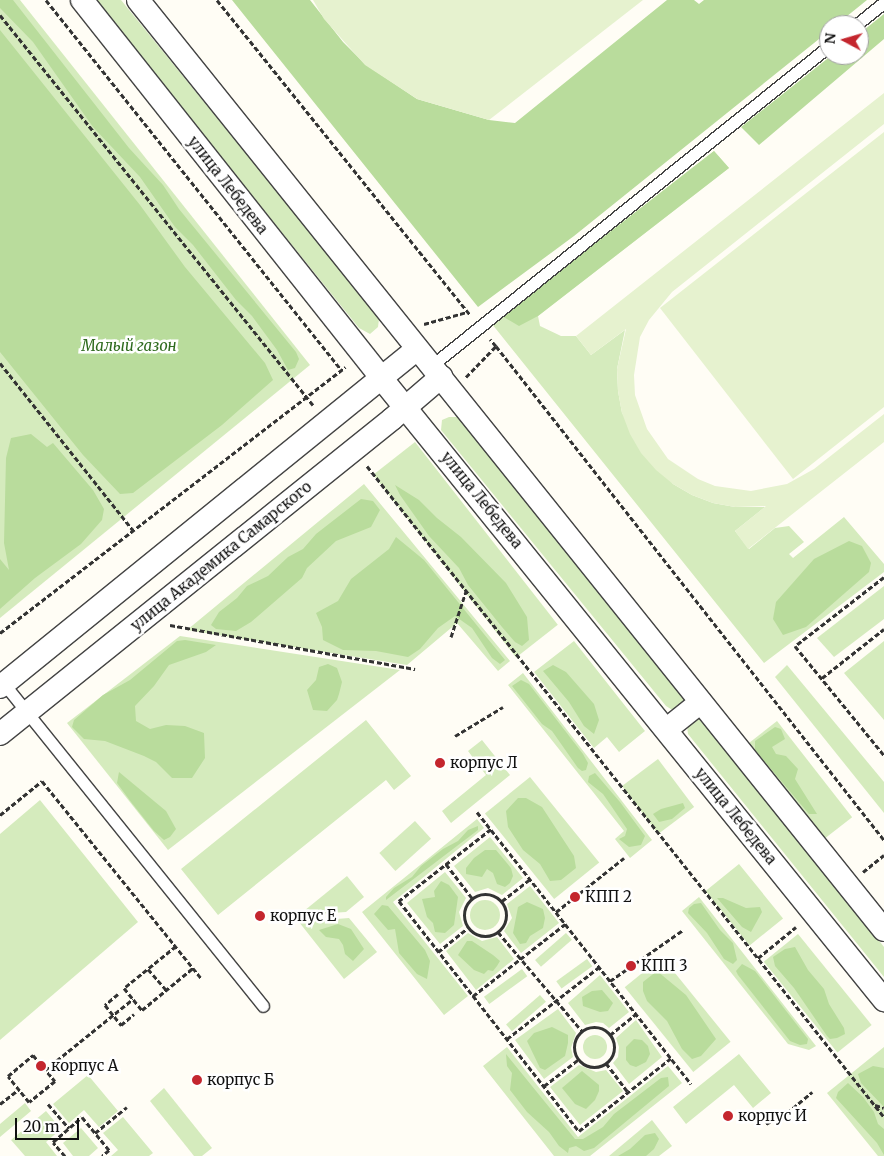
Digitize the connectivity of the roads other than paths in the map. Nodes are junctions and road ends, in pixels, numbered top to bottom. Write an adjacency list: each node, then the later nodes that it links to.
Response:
1 (82, 0): 7 (street, улица Лебедева)
2 (138, 0): 6 (street)
3 (884, 2): 4 (lane)
4 (868, 15)
5 (819, 54): 6 (lane)
6 (430, 364): 7 (street); 8 (street, улица Академика Самарского); 10 (street)
7 (382, 379): 8 (street, улица Лебедева); 9 (street)
8 (406, 407): 11 (street, улица Академика Самарского); 12 (street, улица Лебедева)
9 (1, 683): 11 (lane)
10 (702, 702): 12 (street); 14 (street)
11 (26, 712): 13 (street, улица Академика Самарского); 16 (lane)
12 (666, 729): 15 (street, улица Лебедева)
13 (0, 734)
14 (884, 930)
15 (884, 1000)
16 (264, 1006)

